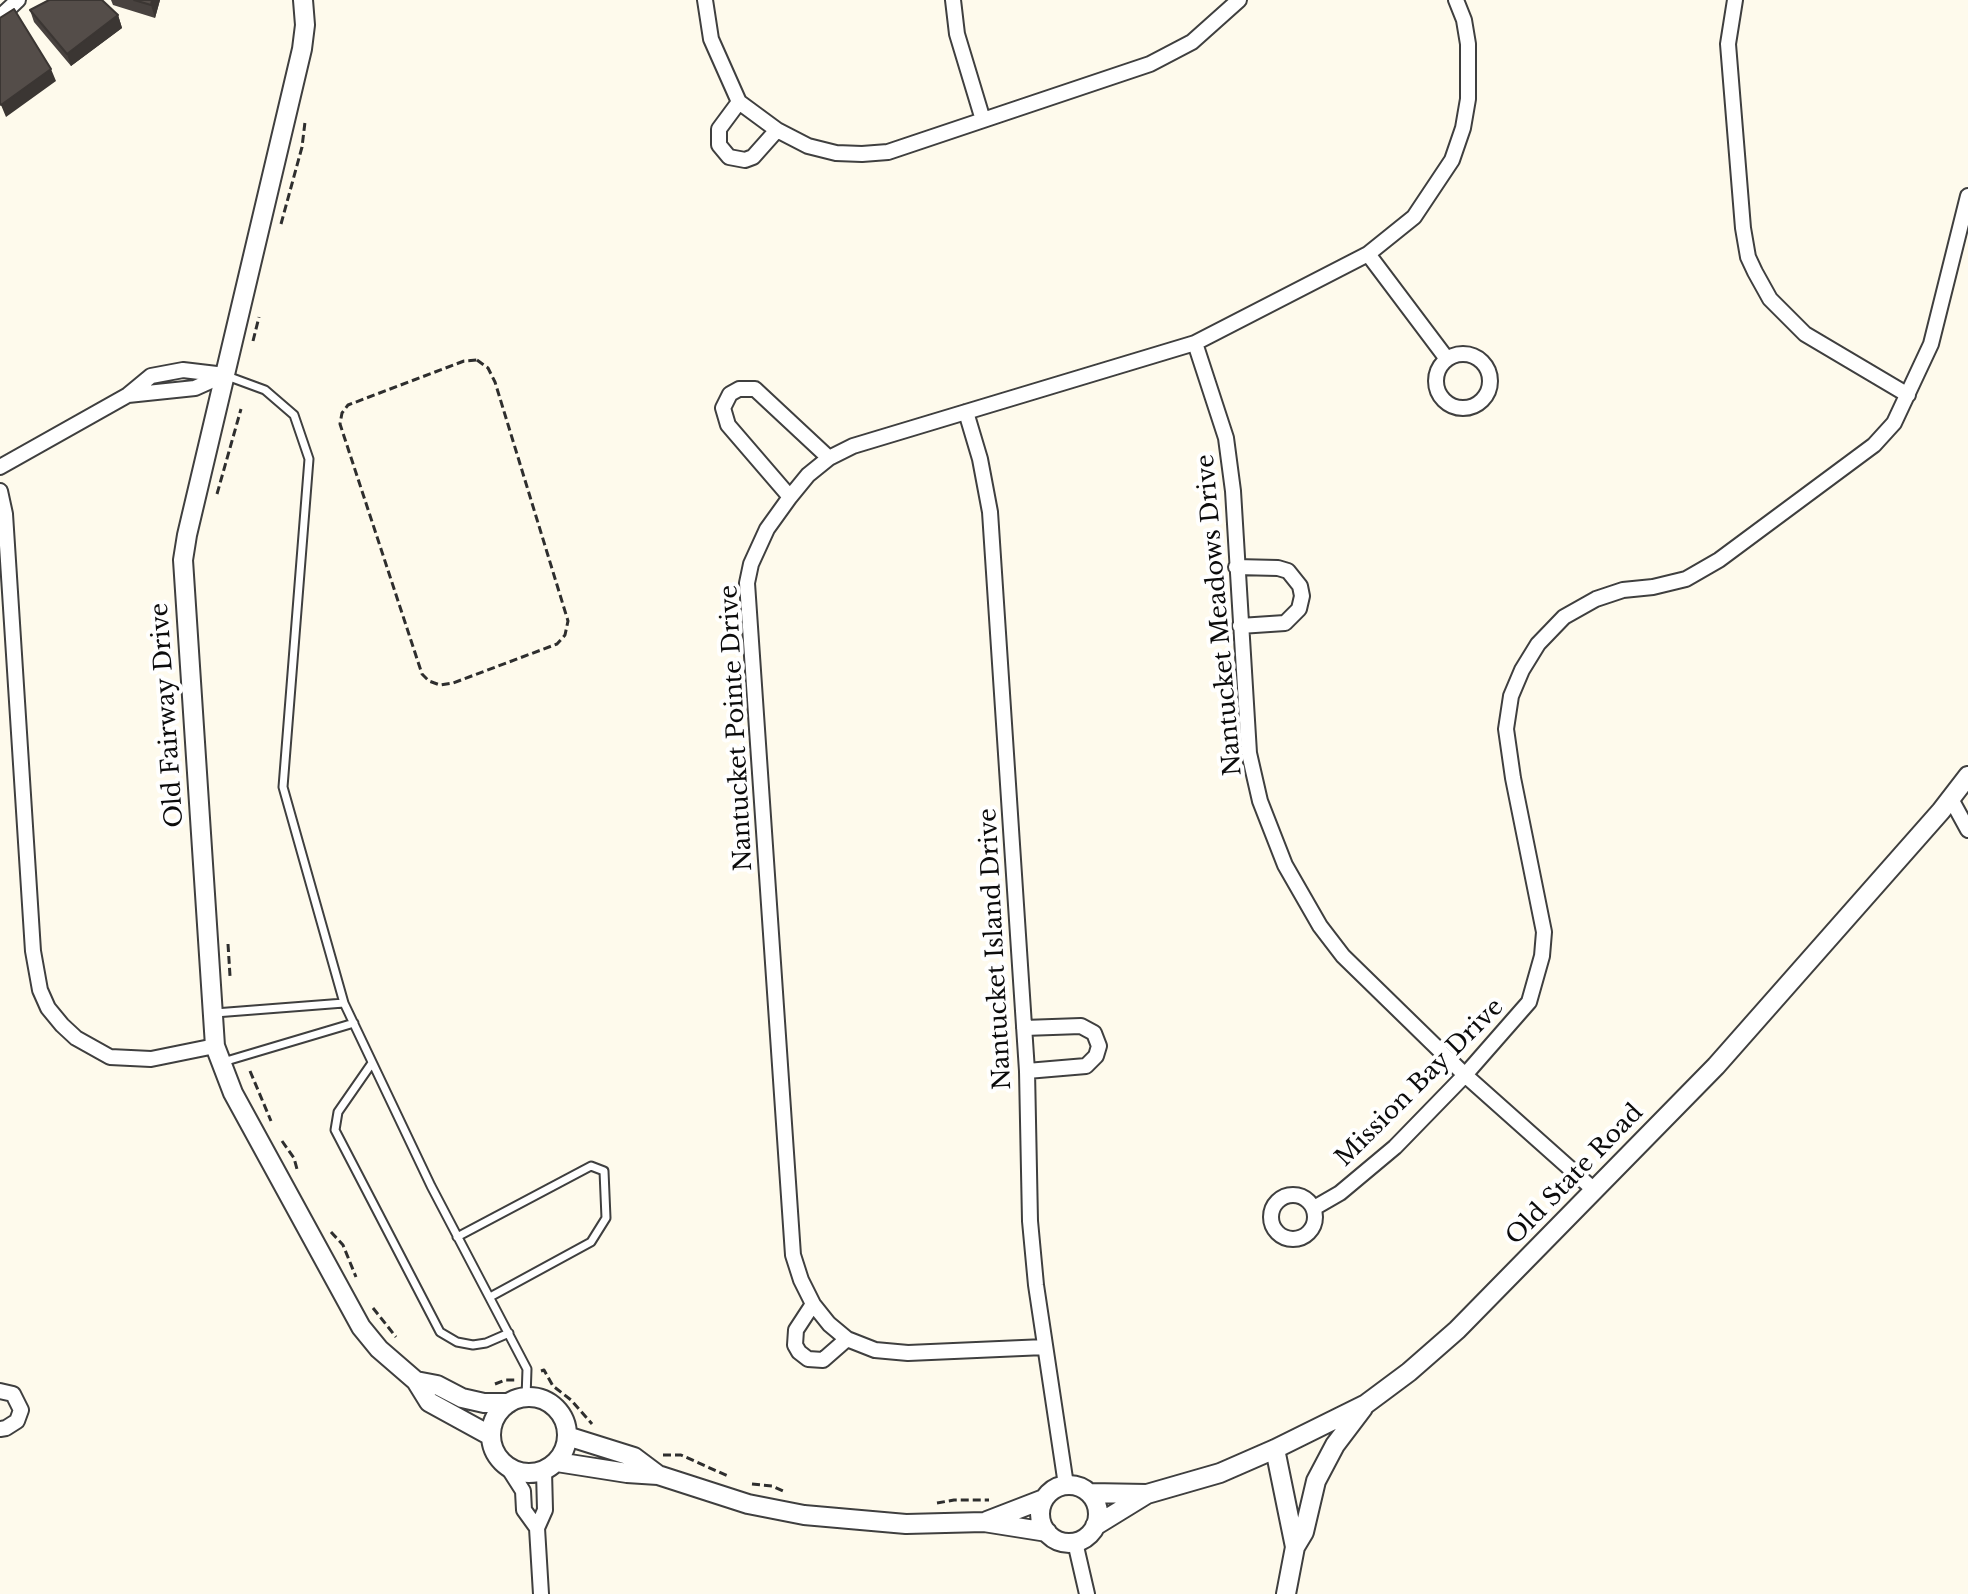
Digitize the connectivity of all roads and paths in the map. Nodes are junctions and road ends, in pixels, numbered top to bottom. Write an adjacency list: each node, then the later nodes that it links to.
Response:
1 (18, 0): 8 (street)
2 (303, 0): 16 (street, Old Fairway Drive)
3 (705, 0): 9 (street)
4 (953, 0): 10 (street)
5 (1239, 0): 10 (street)
6 (1456, 0): 13 (street, Nantucket Pointe Drive)
7 (1735, 0): 17 (street)
8 (0, 17)
9 (739, 102): 11 (street); 11 (street)
10 (983, 120): 11 (street)
11 (777, 130)
12 (1968, 196): 17 (street, Mission Bay Drive)
13 (1368, 254): 14 (street, Nantucket Pointe Drive); 15 (street)
14 (1195, 343): 19 (street, Nantucket Pointe Drive); 26 (street, Nantucket Meadows Drive)
15 (1447, 359)
16 (225, 375): 21 (street); 33 (lane); 34 (street, Old Fairway Drive)
17 (1908, 395): 41 (street, Mission Bay Drive)
18 (241, 409): 24 (path)
19 (966, 412): 20 (street, Nantucket Pointe Drive); 36 (street, Nantucket Island Drive)
20 (829, 458): 23 (street, Nantucket Pointe Drive); 23 (street)
21 (0, 467)
22 (0, 491): 37 (street)
23 (790, 497): 50 (street, Nantucket Pointe Drive)
24 (215, 502)
25 (378, 545): 25 (path)
26 (1236, 567): 27 (street, Nantucket Meadows Drive); 27 (street)
27 (1240, 626): 41 (street, Nantucket Meadows Drive)
28 (1968, 776): 29 (street, Old State Road)
29 (1951, 799): 30 (street); 43 (street, Old State Road)
30 (1968, 830)
31 (228, 943): 32 (path)
32 (230, 981)
33 (344, 1003): 34 (lane); 35 (lane)
34 (212, 1013): 37 (street, Old Fairway Drive)
35 (354, 1023): 37 (lane); 38 (lane)
36 (1024, 1028): 40 (street, Nantucket Island Drive); 40 (street)
37 (218, 1054): 56 (street, Old Fairway Drive)
38 (372, 1063): 46 (lane); 51 (lane)
39 (250, 1071): 42 (path)
40 (1027, 1071): 54 (street, Nantucket Island Drive)
41 (1465, 1075): 43 (street, Nantucket Meadows Drive); 44 (street, Mission Bay Drive)
42 (300, 1177)
43 (1593, 1189): 60 (street, Old State Road)
44 (1314, 1208)
45 (327, 1227): 47 (path)
46 (457, 1237): 48 (lane); 48 (lane)
47 (358, 1281)
48 (490, 1297): 51 (lane)
49 (369, 1303): 53 (path)
50 (813, 1304): 52 (street, Nantucket Pointe Drive); 52 (street)
51 (509, 1333): 55 (lane)
52 (847, 1339): 54 (street, Nantucket Pointe Drive)
53 (402, 1344)
54 (1045, 1347): 72 (street, Nantucket Island Drive)
55 (527, 1377): 57 (path); 59 (lane); 62 (path)
56 (416, 1381): 59 (street, Old Fairway Drive); 63 (street, Old Fairway Drive)
57 (494, 1384)
58 (0, 1391): 61 (street)
59 (517, 1401): 63 (street); 64 (street)
60 (1366, 1404): 65 (street, Old State Road); 84 (street)
61 (0, 1429)
62 (603, 1432)
63 (491, 1436): 67 (street)
64 (567, 1436): 68 (street); 69 (street)
65 (1275, 1449): 75 (street); 84 (street)
66 (663, 1455): 70 (path)
67 (507, 1466): 68 (street); 81 (street)
68 (550, 1466): 69 (street); 81 (street)
69 (658, 1475): 79 (street)
70 (734, 1480)
71 (748, 1484): 73 (path)
72 (1066, 1485): 74 (street); 77 (street)
73 (787, 1493)
74 (1090, 1493): 75 (street); 80 (street)
75 (1147, 1494): 80 (street)
76 (998, 1499): 78 (path)
77 (1044, 1499): 79 (street); 82 (street)
78 (928, 1505)
79 (984, 1522): 82 (street)
80 (1095, 1526): 83 (street)
81 (537, 1528): 85 (street)
82 (1047, 1532): 83 (street)
83 (1075, 1542): 86 (street)
84 (1295, 1547): 87 (street)
85 (541, 1594)
86 (1087, 1594)
87 (1286, 1594)

